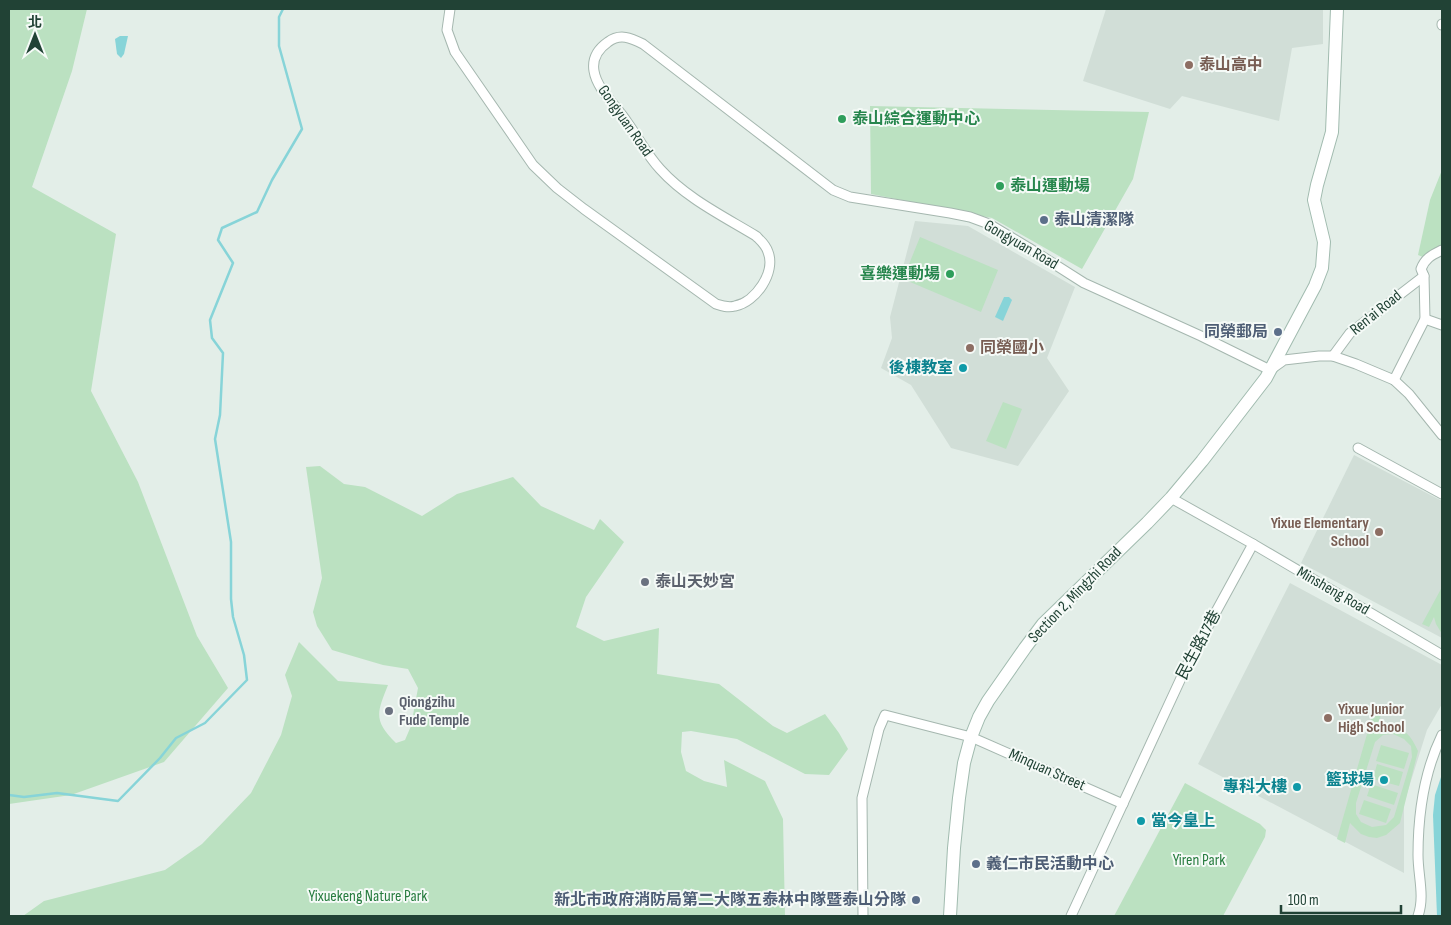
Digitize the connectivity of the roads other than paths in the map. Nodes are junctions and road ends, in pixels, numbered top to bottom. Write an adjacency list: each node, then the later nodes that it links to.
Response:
1 (450, 9): 8 (street, Gongyuan Road)
2 (1337, 9): 8 (main road, Section 2, Mingzhi Road)
3 (1442, 250): 4 (street)
4 (1424, 276): 5 (street); 7 (street, Ren'ai Road)
5 (1425, 319): 6 (street); 9 (street)
6 (1442, 325)
7 (1332, 356): 8 (street); 9 (street)
8 (1270, 370): 13 (main road, Section 2, Mingzhi Road)
9 (1394, 380): 10 (street)
10 (1442, 435)
11 (1358, 448): 12 (street)
12 (1442, 494)
13 (1171, 498): 14 (street, Minsheng Road); 17 (main road, Section 2, Mingzhi Road)
14 (1254, 544): 15 (street, Minsheng Road); 18 (street, 民生路17巷)
15 (1442, 655)
16 (1442, 735): 22 (street)
17 (971, 737): 18 (street, Minquan Street); 19 (street, Minquan Street); 20 (main road, Section 2, Mingzhi Road)
18 (1122, 804): 21 (street)
19 (862, 916)
20 (950, 916)
21 (1071, 916)
22 (1418, 916)

